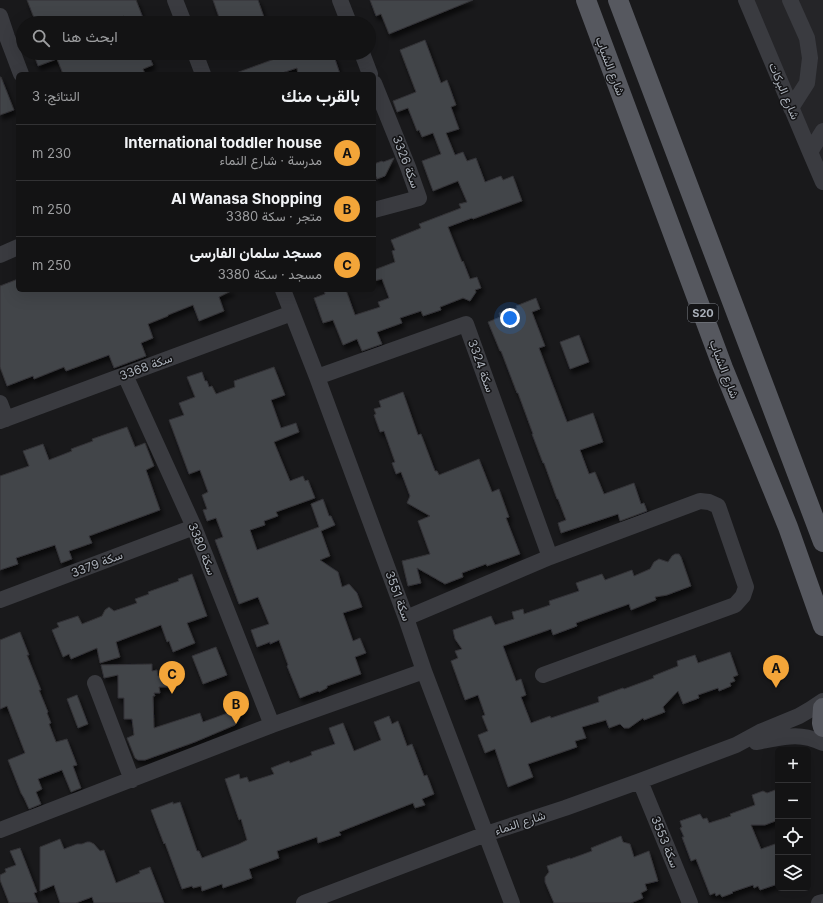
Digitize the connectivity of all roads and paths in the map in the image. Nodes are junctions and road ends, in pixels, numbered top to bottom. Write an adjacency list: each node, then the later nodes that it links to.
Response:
1 (175, 0): 8 (street)
2 (340, 0): 9 (street)
3 (586, 0): 36 (main road, شارع الشباب / S20)
4 (618, 0): 32 (main road, S20)
5 (790, 0): 17 (street)
6 (747, 1): 17 (street, شارع البركات)
7 (0, 16): 10 (street)
8 (181, 16)
9 (346, 16)
10 (3, 38): 13 (street)
11 (198, 60): 14 (street)
12 (365, 60): 15 (street)
13 (20, 72)
14 (202, 72)
15 (369, 72)
16 (376, 89): 22 (street, سكة 3326)
17 (791, 108): 18 (street, شارع البركات)
18 (799, 126): 19 (street); 20 (street, شارع البركات)
19 (823, 130): 20 (street)
20 (810, 152): 21 (street, شارع البركات)
21 (823, 182)
22 (376, 209)
23 (16, 248): 24 (street)
24 (0, 255)
25 (284, 292): 26 (street, سكة 3551)
26 (292, 313): 27 (street, سكة 3368); 28 (street, سكة 3551)
27 (125, 375): 30 (street, سكة 3368); 31 (street, سكة 3380)
28 (317, 377): 33 (street, سكة 3324); 35 (street, سكة 3551)
29 (0, 403): 30 (street)
30 (3, 420)
31 (194, 527): 34 (street, سكة 3379); 42 (street, سكة 3380)
32 (823, 542)
33 (550, 557): 35 (street); 38 (street)
34 (0, 600)
35 (406, 618): 37 (street, سكة 3551)
36 (823, 626)
37 (424, 671): 42 (street); 49 (street, سكة 3551)
38 (543, 675)
39 (95, 683): 46 (street)
40 (823, 701): 45 (street, شارع النماء)
41 (823, 708): 43 (main road)
42 (272, 725): 46 (street)
43 (823, 727)
44 (823, 743): 45 (street, شارع النماء)
45 (736, 745): 47 (street, شارع النماء)
46 (132, 780): 48 (street)
47 (640, 781): 49 (street, شارع النماء); 53 (street, سكة 3553)
48 (0, 830)
49 (486, 834): 51 (street, شارع النماء); 52 (street, سكة 3551)
50 (823, 902): 54 (street)
51 (304, 903)
52 (512, 903)
53 (690, 903)
54 (819, 903)

